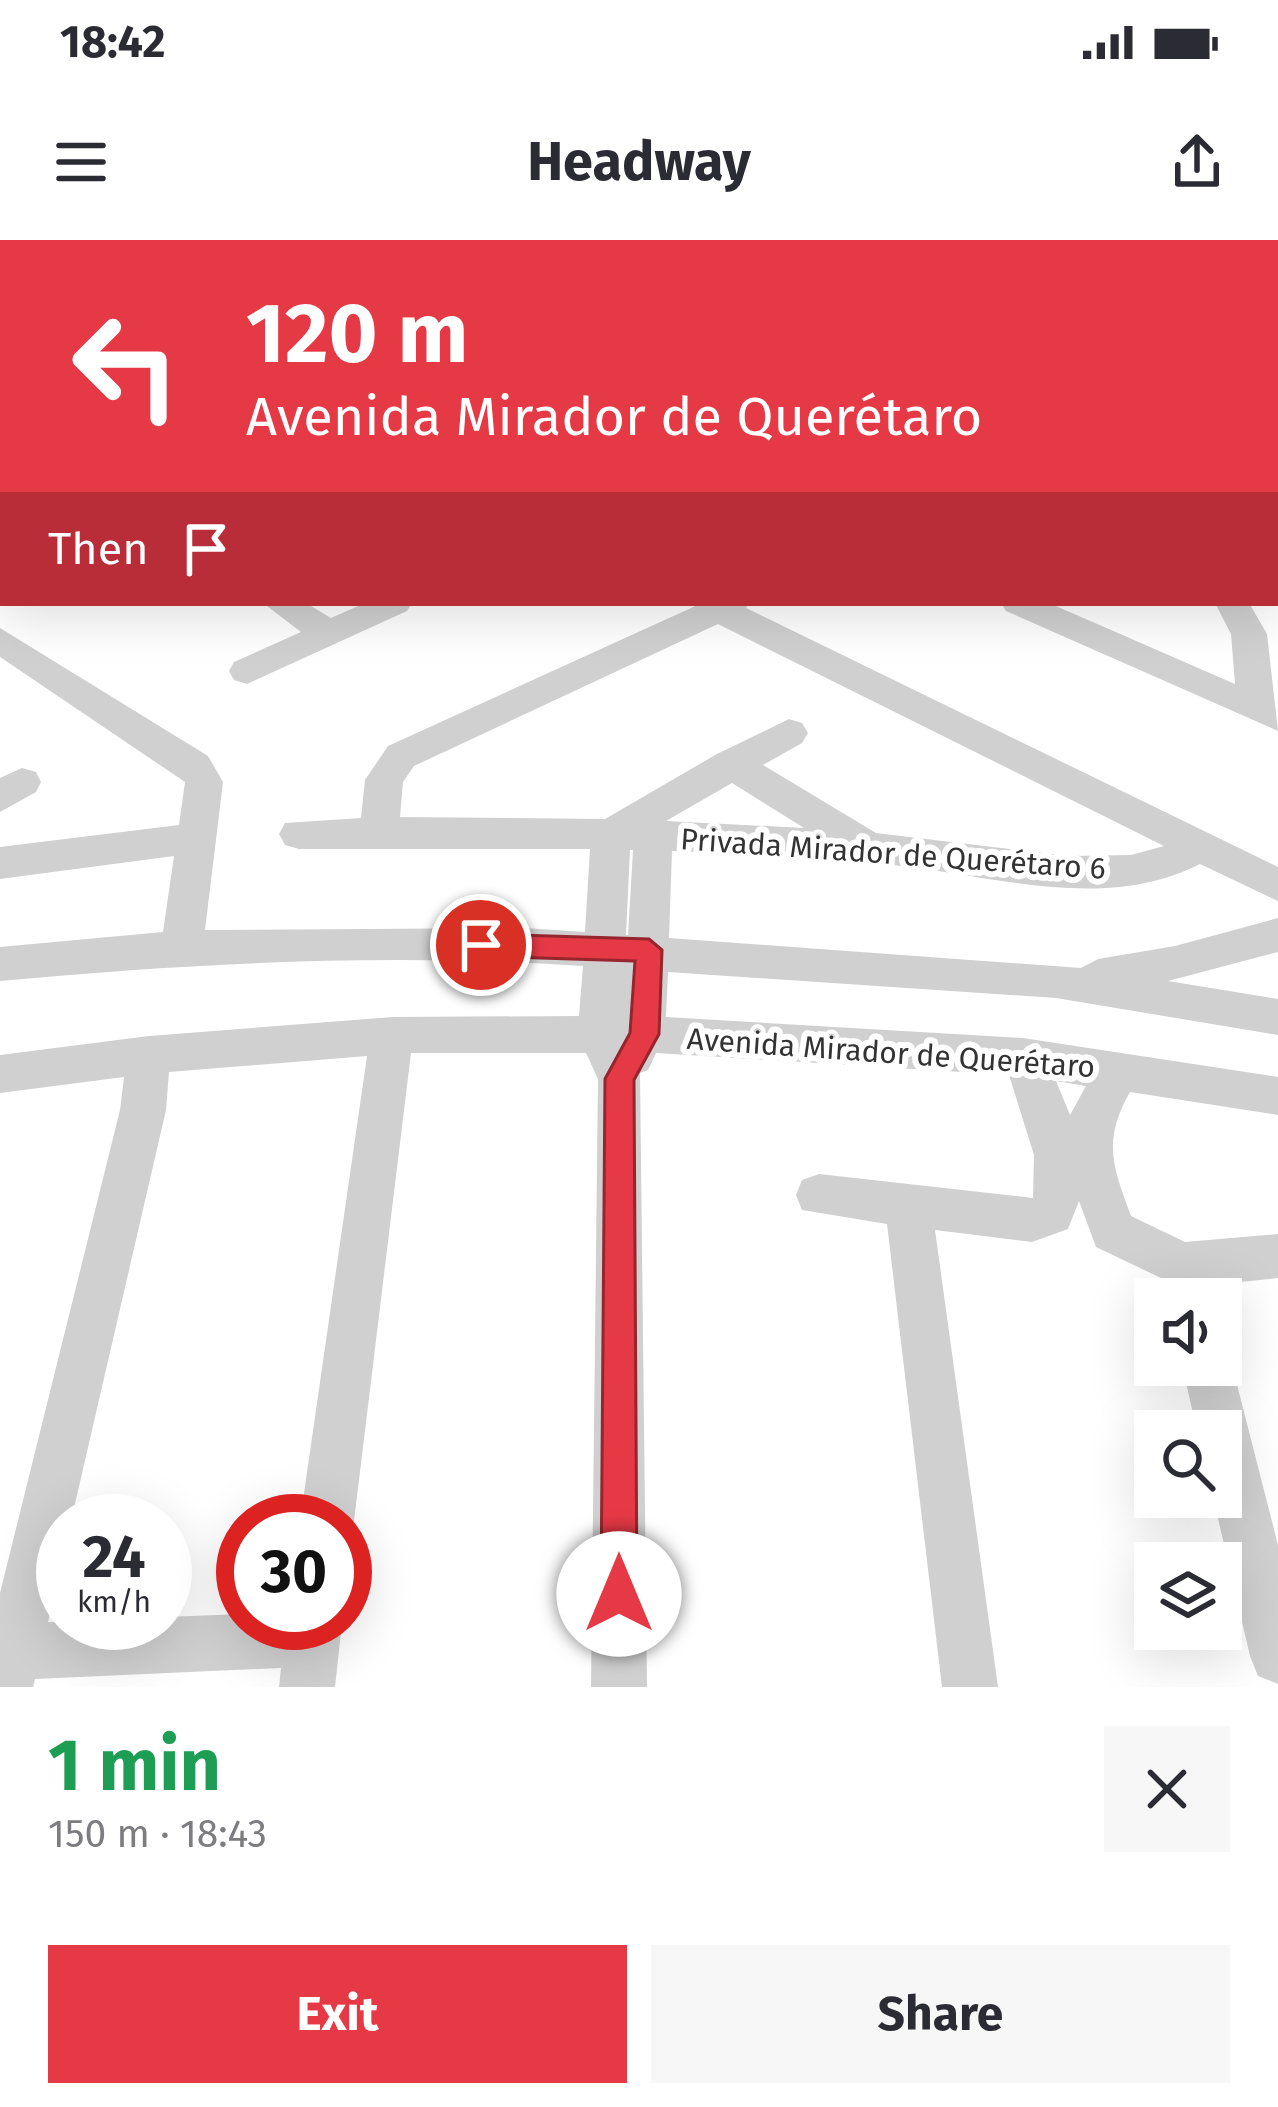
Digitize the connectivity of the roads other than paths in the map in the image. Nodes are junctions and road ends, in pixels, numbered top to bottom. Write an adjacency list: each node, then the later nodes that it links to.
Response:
1 (285, 606): 6 (street)
2 (388, 606): 6 (street)
3 (725, 606): 13 (street); 18 (street)
4 (1025, 606): 9 (street)
5 (1240, 618): 9 (street); 10 (street)
6 (328, 632): 8 (street)
7 (0, 640): 17 (street)
8 (247, 671)
9 (1200, 684): 10 (street)
10 (1267, 714)
11 (789, 733): 12 (street)
12 (730, 764): 15 (street); 19 (street)
13 (379, 832): 14 (street, Privada Mirador de Querétaro 6); 15 (street, Privada Mirador de Querétaro 6)
14 (299, 834)
15 (611, 834): 16 (street, Privada Mirador de Querétaro 6); 24 (street)
16 (652, 836): 19 (street, Privada Mirador de Querétaro 6); 25 (street, Privada Mirador de Querétaro 6)
17 (197, 838): 20 (street); 23 (street)
18 (1199, 846): 19 (street, Privada Mirador de Querétaro 6); 21 (street)
19 (869, 848)
20 (0, 863)
21 (1278, 885)
22 (1278, 934): 27 (street)
23 (182, 946): 24 (street); 26 (street)
24 (604, 949): 25 (street); 32 (street)
25 (649, 950): 27 (street); 29 (street, Privada Mirador de Querétaro 6)
26 (0, 964)
27 (1056, 981): 28 (street)
28 (1278, 1016)
29 (644, 1034): 32 (street, Avenida Mirador de Querétaro); 33 (street, Avenida Mirador de Querétaro)
30 (393, 1035): 31 (street, Avenida Mirador de Querétaro); 32 (street, Avenida Mirador de Querétaro); 44 (street)
31 (149, 1055): 35 (street, Avenida Mirador de Querétaro); 47 (street)
32 (610, 1057): 48 (street)
33 (1022, 1057): 34 (street, Avenida Mirador de Querétaro); 37 (street)
34 (1119, 1071): 36 (street, Avenida Mirador de Querétaro); 37 (street)
35 (0, 1074)
36 (1278, 1096)
37 (1071, 1119): 39 (street); 41 (street)
38 (819, 1196): 39 (street)
39 (908, 1206): 49 (street)
40 (1276, 1256): 42 (street)
41 (1180, 1278)
42 (1200, 1278)
43 (1212, 1386): 46 (street)
44 (330, 1494)
45 (311, 1650): 47 (street)
46 (1278, 1656)
47 (9, 1670)
48 (619, 1687)
49 (970, 1687)

